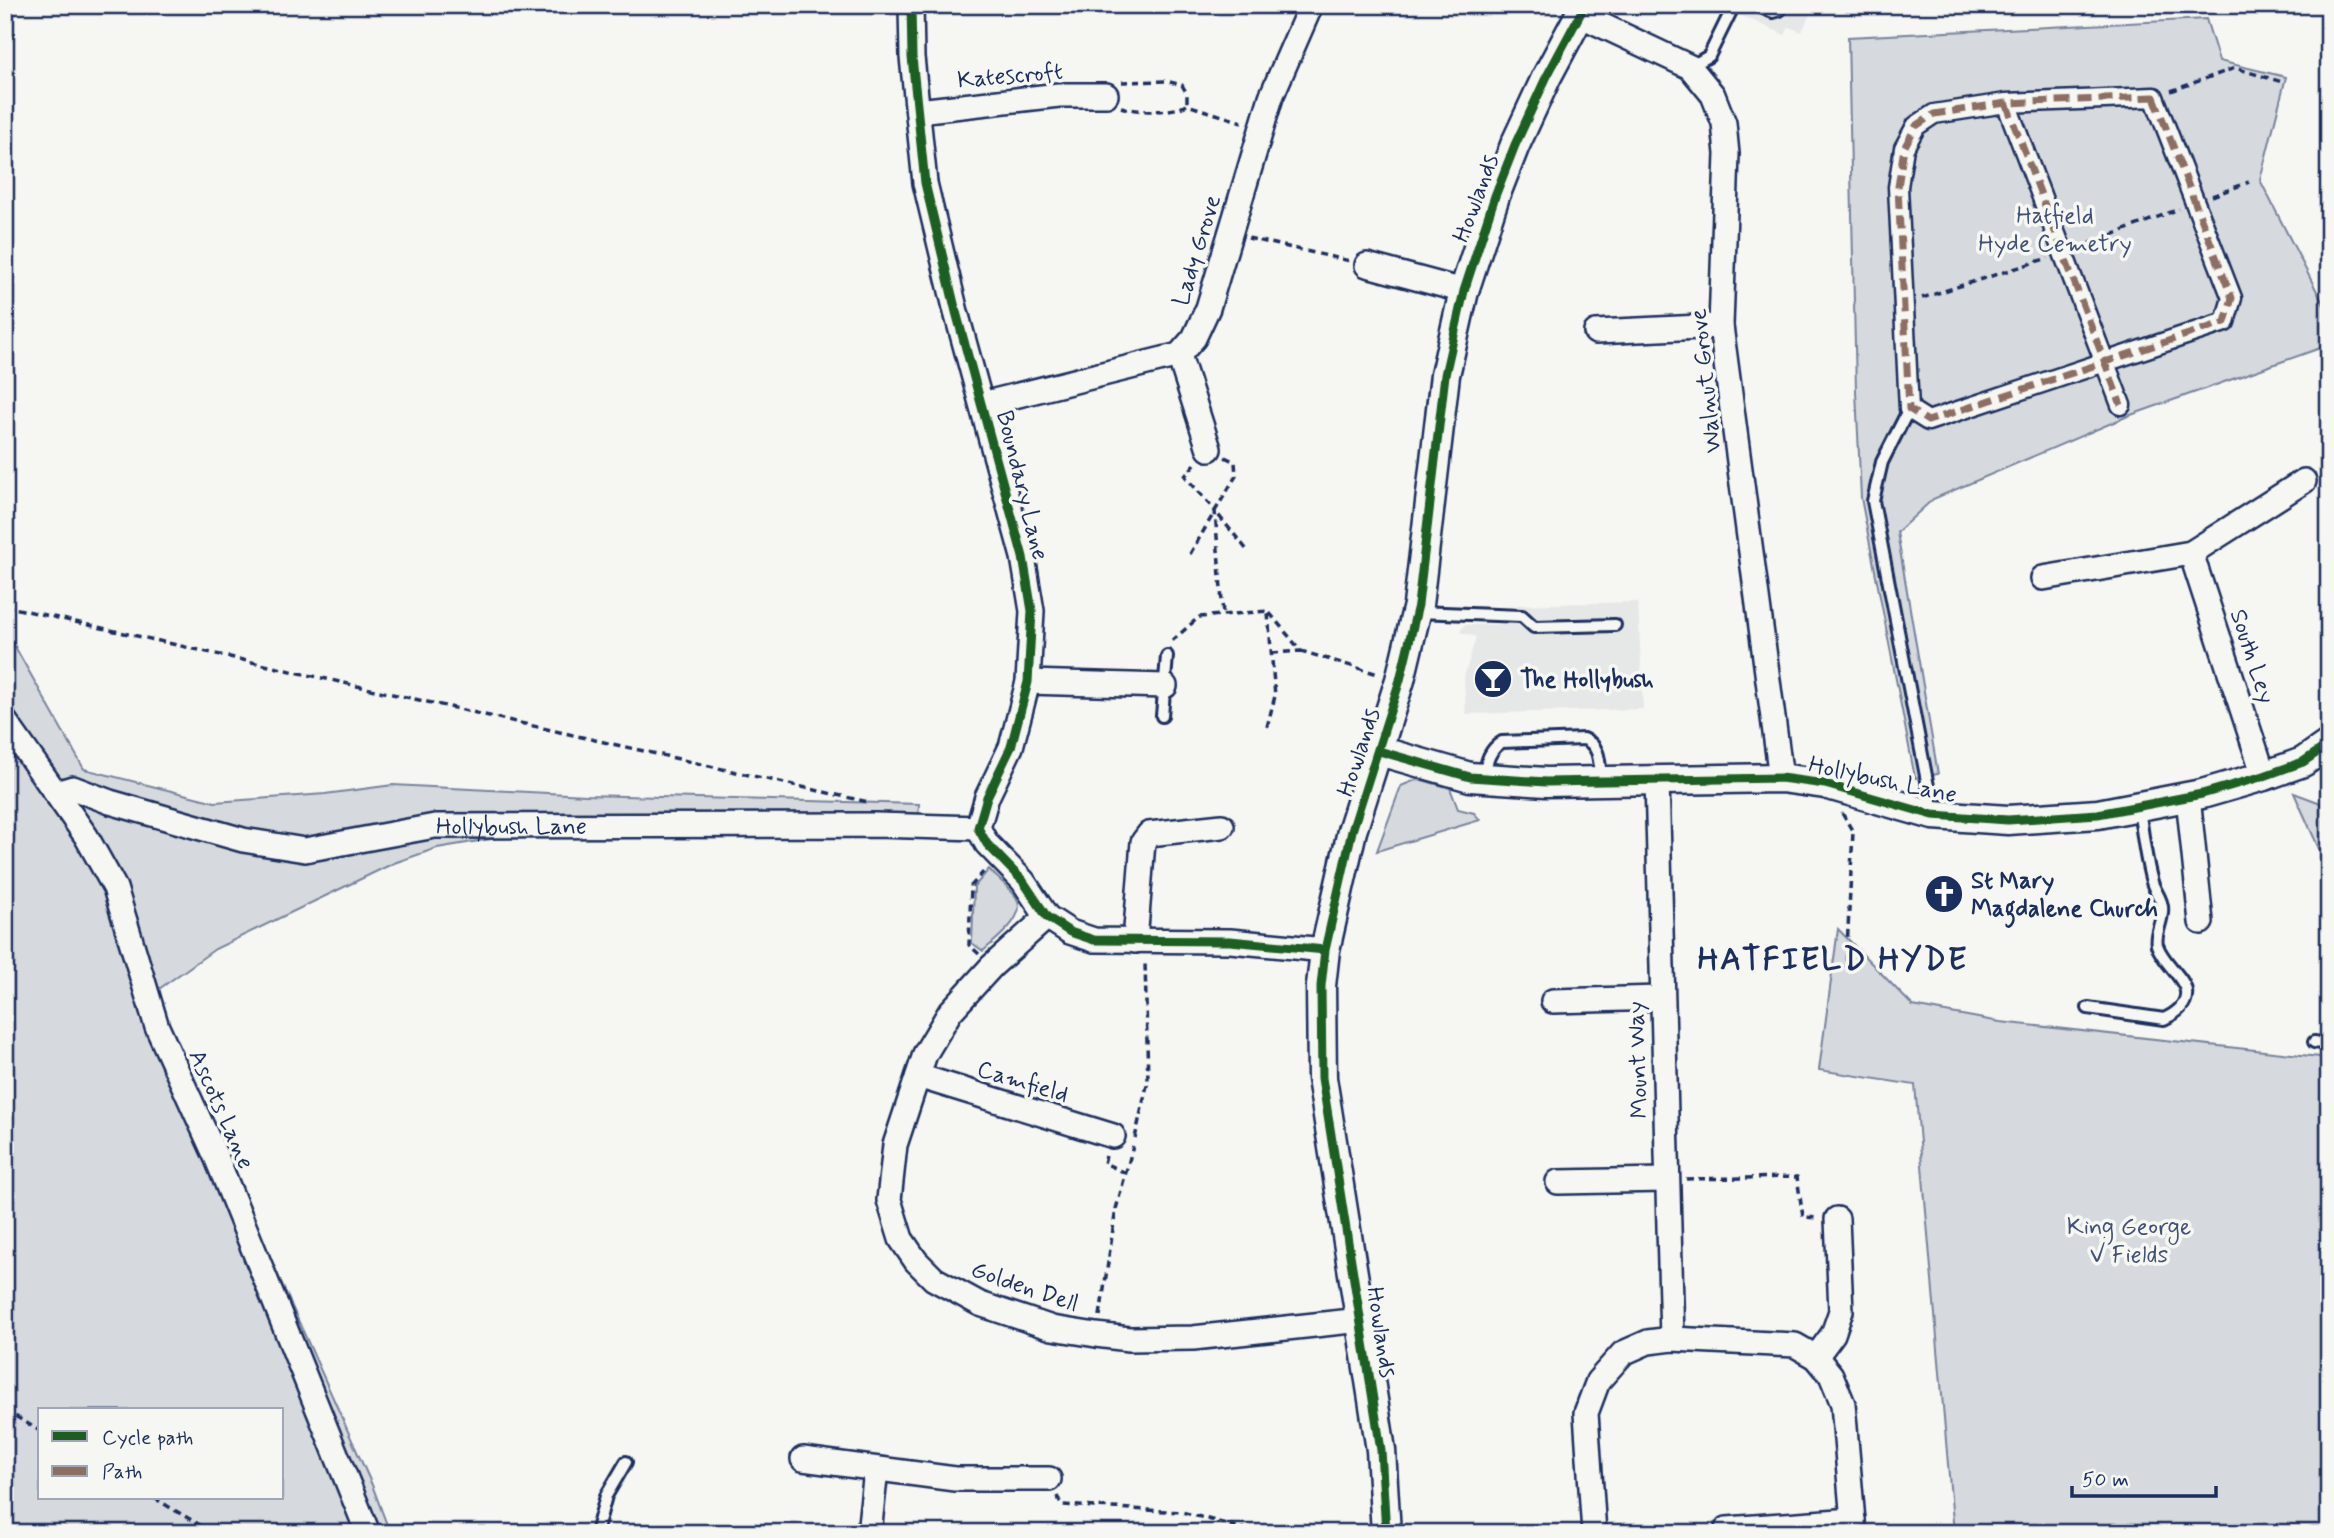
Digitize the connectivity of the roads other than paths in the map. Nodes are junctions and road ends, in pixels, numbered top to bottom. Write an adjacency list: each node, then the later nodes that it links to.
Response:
1 (911, 5): 10 (street, Boundary Lane)
2 (1311, 5): 15 (street, Lady Grove)
3 (1734, 5): 7 (lane)
4 (1756, 5): 5 (lane)
5 (1783, 5)
6 (1583, 10): 7 (street, Walnut Grove); 12 (street, Howlands)
7 (1690, 67): 13 (street, Walnut Grove)
8 (1107, 95): 10 (street, Katescroft)
9 (2006, 103): 16 (street); 16 (street); 19 (street)
10 (918, 110): 17 (street, Boundary Lane)
11 (1367, 265): 12 (street)
12 (1464, 291): 24 (street, Howlands)
13 (1721, 326): 14 (street); 36 (street, Walnut Grove)
14 (1596, 332)
15 (1179, 355): 17 (street); 20 (street)
16 (2105, 362): 18 (street); 19 (street)
17 (982, 404): 27 (street, Boundary Lane)
18 (2121, 405)
19 (1909, 410): 42 (lane)
20 (1209, 449)
21 (2304, 481): 22 (street)
22 (2191, 553): 23 (street); 34 (street, South Ley)
23 (2043, 578)
24 (1417, 612): 25 (lane); 32 (street, Howlands)
25 (1615, 625)
26 (1167, 656): 28 (lane)
27 (1028, 682): 28 (street); 44 (street, Boundary Lane)
28 (1165, 686): 29 (lane)
29 (1163, 716)
30 (5, 721): 39 (street, Ascots Lane)
31 (2329, 744): 33 (street, Hollybush Lane)
32 (1379, 751): 35 (street, Hollybush Lane); 48 (street, Howlands)
33 (2316, 764): 34 (street, Hollybush Lane)
34 (2264, 776): 40 (street, Hollybush Lane)
35 (1483, 778): 38 (street, Hollybush Lane); 38 (lane)
36 (1781, 778): 37 (street, Hollybush Lane); 42 (street, Hollybush Lane)
37 (1657, 780): 38 (street, Hollybush Lane); 49 (street, Mount Way)
38 (1601, 781)
39 (56, 793): 44 (street, Hollybush Lane); 69 (street, Ascots Lane)
40 (2188, 797): 41 (street, Hollybush Lane); 46 (street)
41 (2139, 806): 42 (street, Hollybush Lane); 51 (lane)
42 (1933, 815)
43 (1222, 827): 47 (street)
44 (978, 828): 45 (street)
45 (1047, 917): 47 (street); 54 (street, Golden Dell)
46 (2201, 922)
47 (1135, 941): 48 (street)
48 (1325, 950): 59 (street, Howlands)
49 (1661, 998): 50 (street); 56 (street, Mount Way)
50 (1552, 1001)
51 (2088, 1008)
52 (2314, 1042): 53 (lane)
53 (2329, 1044)
54 (918, 1076): 55 (street, Camfield); 59 (street, Golden Dell)
55 (1113, 1136)
56 (1666, 1180): 57 (street); 60 (street, Mount Way)
57 (1558, 1182)
58 (1837, 1219): 61 (street)
59 (1361, 1320): 68 (street, Howlands)
60 (1672, 1339): 61 (street); 72 (street)
61 (1815, 1357): 66 (street)
62 (803, 1459): 64 (street)
63 (625, 1462): 70 (lane)
64 (876, 1470): 65 (street); 71 (street)
65 (1049, 1479)
66 (1854, 1526): 67 (street)
67 (1727, 1529)
68 (1386, 1530)
69 (368, 1533)
70 (596, 1533)
71 (869, 1533)
72 (1594, 1533)

